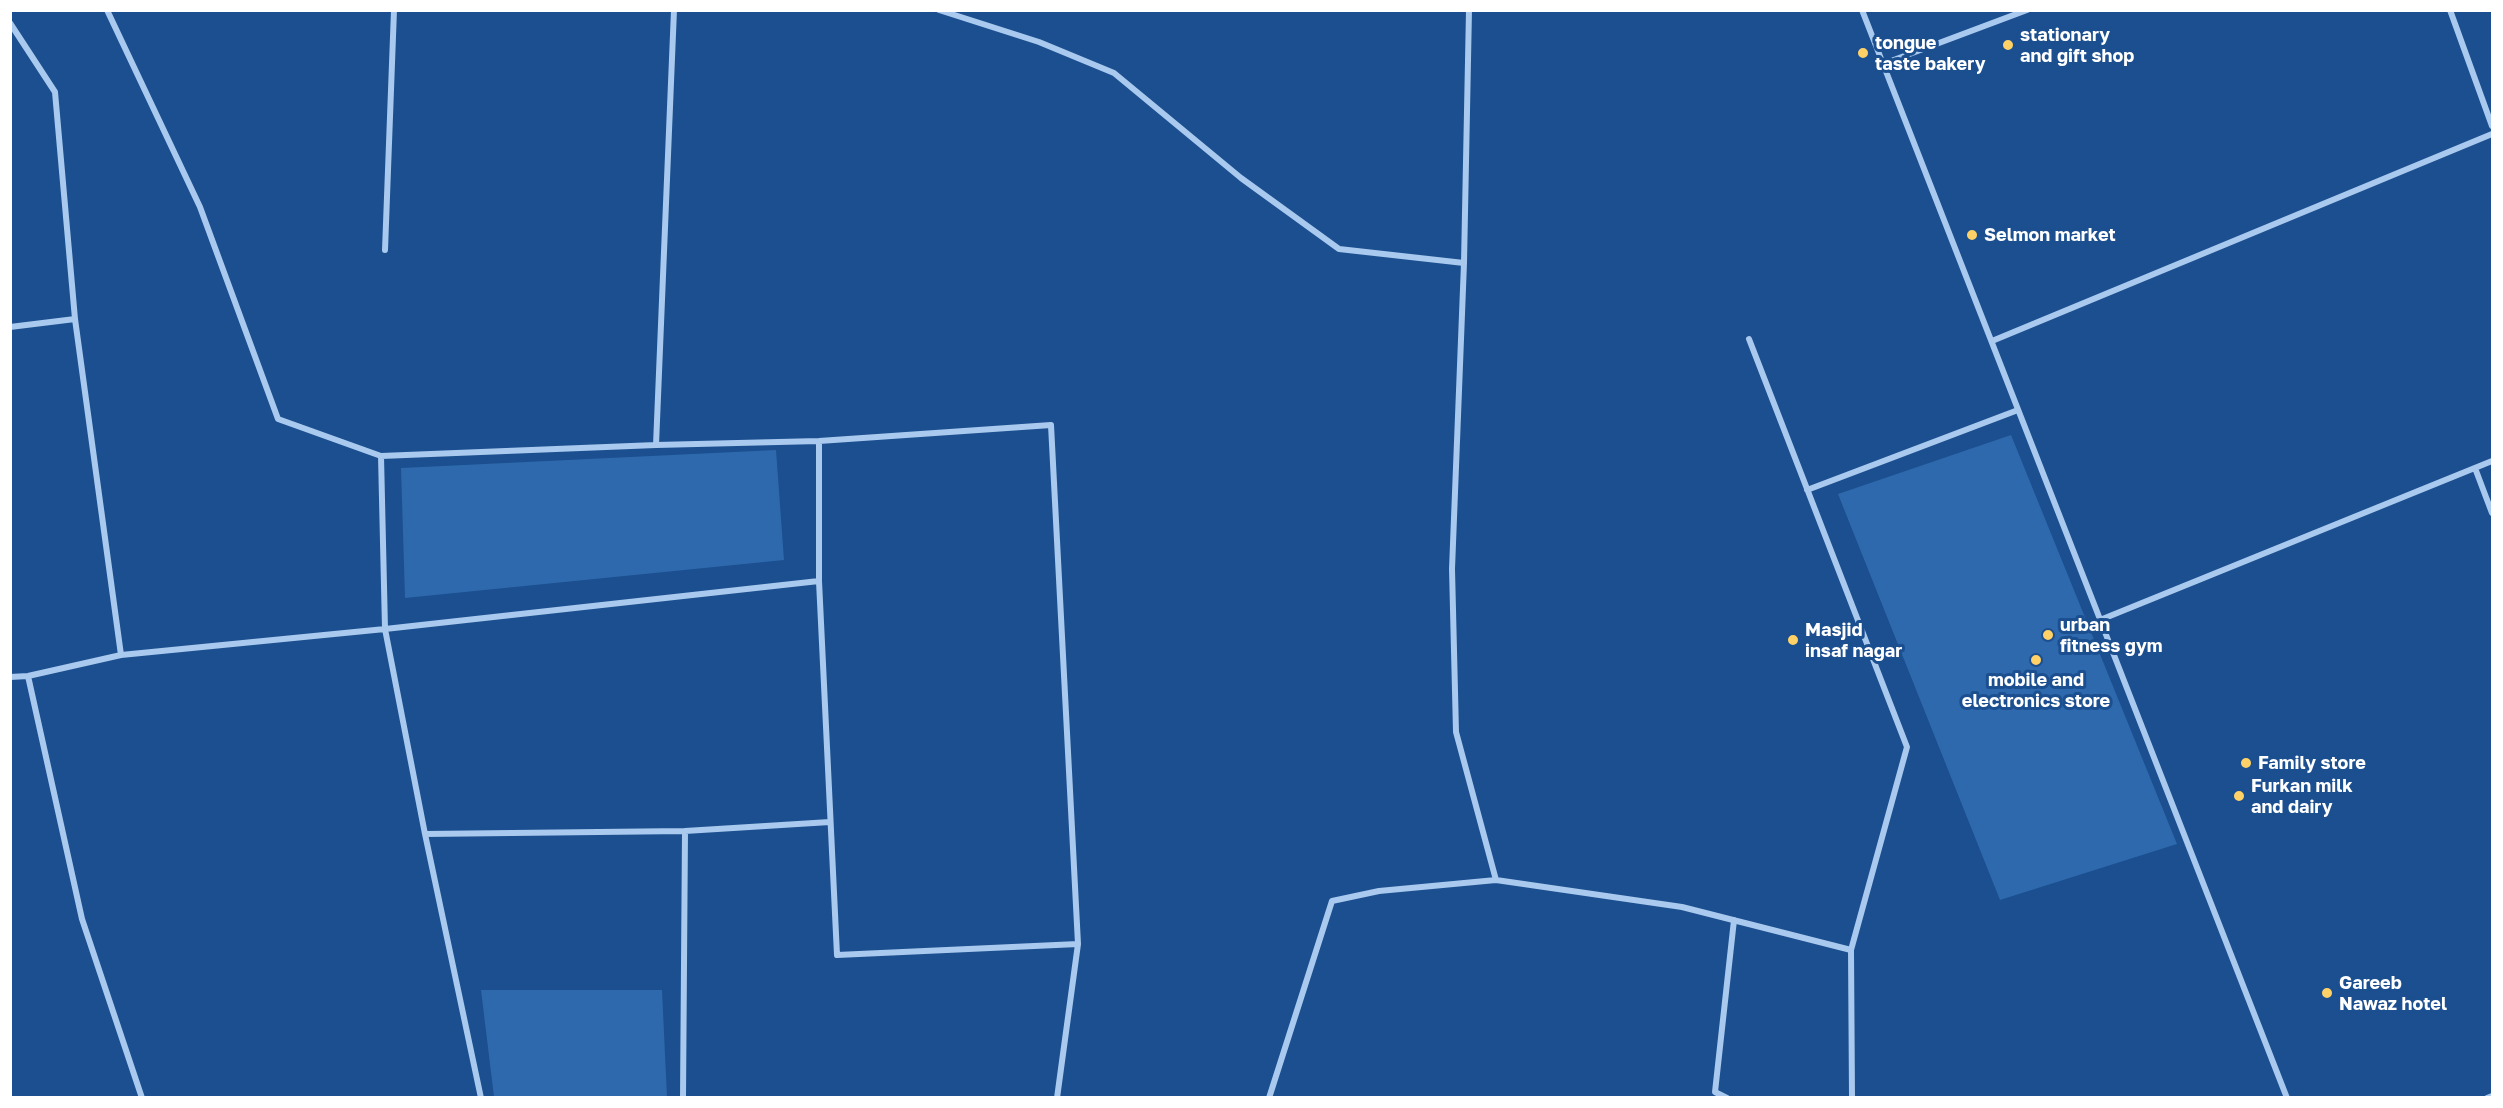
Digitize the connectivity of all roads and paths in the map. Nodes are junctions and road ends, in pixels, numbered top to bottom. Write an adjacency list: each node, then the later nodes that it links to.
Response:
1 (107, 10): 22 (street)
2 (394, 10): 13 (street)
3 (674, 10): 21 (street)
4 (939, 10): 14 (street)
5 (1469, 10): 14 (street)
6 (1863, 10): 10 (street)
7 (2027, 10): 10 (street)
8 (2450, 10): 11 (street)
9 (10, 22): 15 (street)
10 (1883, 64): 18 (street)
11 (2493, 126)
12 (2493, 134): 18 (street)
13 (385, 250)
14 (1464, 263): 36 (street)
15 (75, 319): 16 (street); 30 (street)
16 (10, 327)
17 (1749, 339): 25 (street)
18 (1992, 341): 19 (street)
19 (2018, 410): 25 (street); 28 (street)
20 (819, 441): 21 (street); 27 (street); 38 (street)
21 (656, 445): 22 (street)
22 (381, 456): 29 (street)
23 (2493, 461): 24 (street)
24 (2475, 468): 26 (street); 28 (street)
25 (1807, 490): 39 (street)
26 (2493, 513)
27 (819, 581): 29 (street); 33 (street)
28 (2100, 620): 48 (street)
29 (385, 629): 30 (street); 35 (street)
30 (121, 655): 32 (street)
31 (10, 676): 32 (street)
32 (28, 676): 41 (street)
33 (830, 822): 34 (street); 38 (street)
34 (685, 831): 35 (street); 43 (street)
35 (425, 834): 42 (street)
36 (1496, 880): 37 (street); 45 (street)
37 (1734, 920): 39 (street); 46 (street)
38 (1078, 944): 44 (street)
39 (1851, 950): 47 (street)
40 (2493, 1096): 49 (street)
41 (142, 1098)
42 (482, 1098)
43 (682, 1098)
44 (1057, 1098)
45 (1269, 1098)
46 (1727, 1098)
47 (1852, 1098)
48 (2287, 1098)
49 (2487, 1098)

